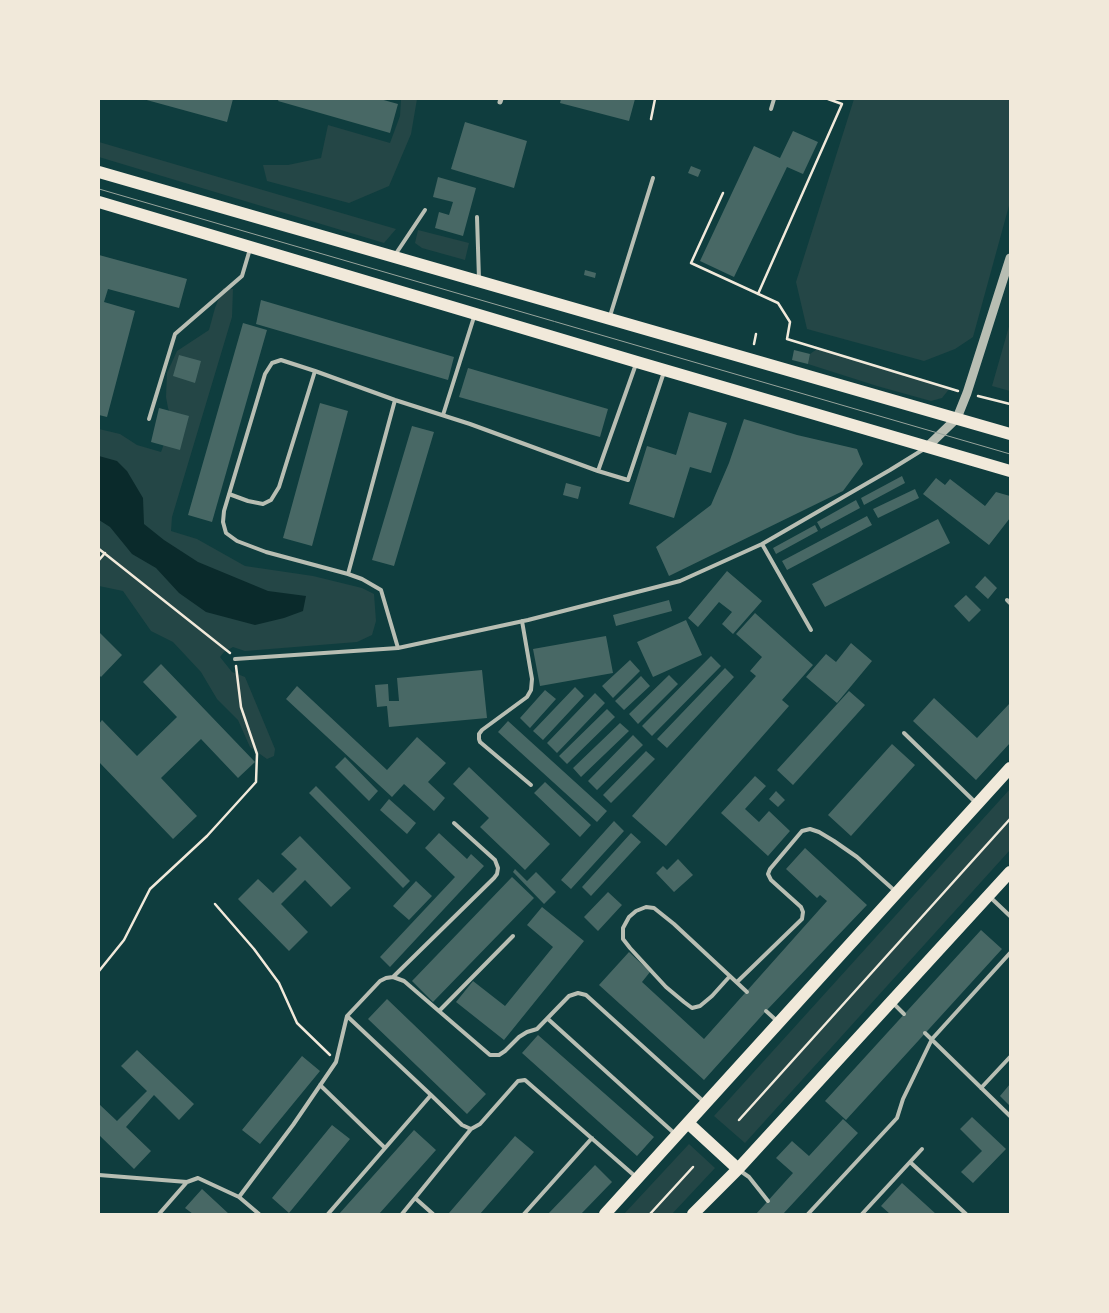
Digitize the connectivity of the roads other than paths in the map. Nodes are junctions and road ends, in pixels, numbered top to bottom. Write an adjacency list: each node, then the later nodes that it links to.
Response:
1 (774, 99): 2 (lane)
2 (770, 109)
3 (99, 172): 9 (main road)
4 (653, 178): 13 (lane)
5 (99, 202): 8 (main road)
6 (425, 210): 9 (lane)
7 (477, 217): 11 (lane)
8 (251, 247): 12 (main road); 20 (lane)
9 (393, 256): 11 (main road)
10 (1010, 258): 19 (street)
11 (479, 281): 13 (main road)
12 (475, 314): 14 (main road); 18 (lane)
13 (609, 318): 19 (main road)
14 (637, 362): 15 (main road); 23 (lane)
15 (664, 369): 22 (main road); 23 (lane)
16 (315, 371): 17 (lane); 25 (lane); 25 (lane)
17 (395, 400): 18 (lane); 27 (lane)
18 (444, 415): 23 (lane)
19 (956, 418): 21 (main road); 22 (street)
20 (149, 419)
21 (1010, 434)
22 (928, 446): 24 (main road); 26 (lane)
23 (598, 471)
24 (1010, 471)
25 (229, 494): 27 (lane)
26 (762, 544): 28 (lane); 29 (lane)
27 (348, 574): 30 (lane)
28 (522, 621): 30 (lane); 34 (lane)
29 (811, 630)
30 (398, 648): 31 (lane)
31 (235, 659)
32 (904, 733): 35 (lane)
33 (1010, 768): 35 (main road)
34 (531, 785)
35 (977, 804): 38 (main road)
36 (454, 823): 44 (lane)
37 (1010, 872): 39 (main road)
38 (897, 893): 45 (lane); 53 (main road)
39 (989, 895): 40 (lane); 47 (main road)
40 (1010, 916)
41 (513, 936): 48 (lane)
42 (1010, 954): 55 (lane)
43 (730, 976): 43 (lane); 45 (lane)
44 (393, 977): 48 (lane); 51 (lane)
45 (736, 982): 46 (lane)
46 (747, 992)
47 (891, 1001): 50 (lane); 69 (main road)
48 (439, 1011): 52 (lane)
49 (766, 1011): 53 (lane)
50 (904, 1014)
51 (347, 1016): 57 (lane); 59 (lane)
52 (548, 1019): 60 (lane); 64 (lane)
53 (779, 1023): 60 (main road)
54 (925, 1033): 55 (lane)
55 (932, 1039): 58 (lane); 84 (lane)
56 (1010, 1057): 58 (lane)
57 (320, 1085): 66 (lane); 73 (lane)
58 (982, 1088): 61 (lane)
59 (431, 1095): 63 (lane); 66 (lane)
60 (705, 1104): 62 (main road)
61 (1010, 1116)
62 (688, 1123): 64 (main road); 69 (main road)
63 (471, 1129): 65 (lane); 74 (lane)
64 (676, 1135): 71 (main road)
65 (592, 1138): 71 (lane); 81 (lane)
66 (385, 1148): 78 (lane)
67 (922, 1149): 68 (lane)
68 (910, 1162): 85 (lane); 86 (lane)
69 (738, 1169): 75 (lane); 83 (main road)
70 (99, 1176): 72 (lane)
71 (637, 1179): 82 (main road)
72 (188, 1182): 73 (lane); 76 (lane)
73 (239, 1196): 77 (lane)
74 (416, 1198): 79 (lane); 80 (lane)
75 (768, 1202)
76 (159, 1214)
77 (259, 1214)
78 (328, 1214)
79 (402, 1214)
80 (433, 1214)
81 (524, 1214)
82 (605, 1214)
83 (694, 1214)
84 (808, 1214)
85 (862, 1214)
86 (966, 1214)

